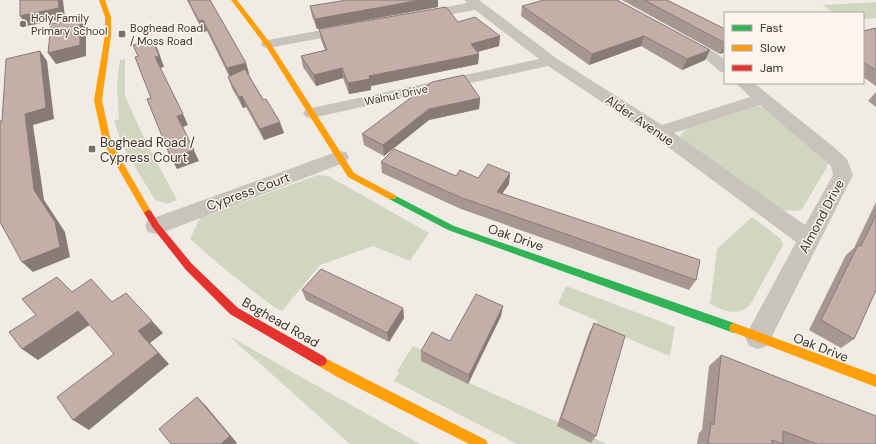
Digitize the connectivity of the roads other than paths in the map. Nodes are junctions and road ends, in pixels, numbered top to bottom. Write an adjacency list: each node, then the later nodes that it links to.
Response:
1 (102, 0): 15 (street, Boghead Road)
2 (234, 0): 7 (street, Oak Drive)
3 (474, 2): 4 (street); 8 (street, Alder Avenue)
4 (408, 18)
5 (361, 27): 7 (street)
6 (670, 34): 9 (street)
7 (268, 44): 12 (street, Oak Drive)
8 (551, 61): 12 (street, Walnut Drive); 13 (street, Alder Avenue)
9 (724, 67)
10 (745, 84): 11 (street, Almond Drive)
11 (764, 98): 13 (street); 16 (street, Almond Drive)
12 (312, 113): 14 (street, Oak Drive)
13 (660, 132): 16 (street, Alder Avenue)
14 (339, 157): 15 (street, Cypress Court); 17 (street, Oak Drive)
15 (156, 226): 19 (street, Boghead Road)
16 (808, 239): 17 (street, Almond Drive)
17 (758, 337): 18 (street, Oak Drive)
18 (876, 381)
19 (482, 444)

